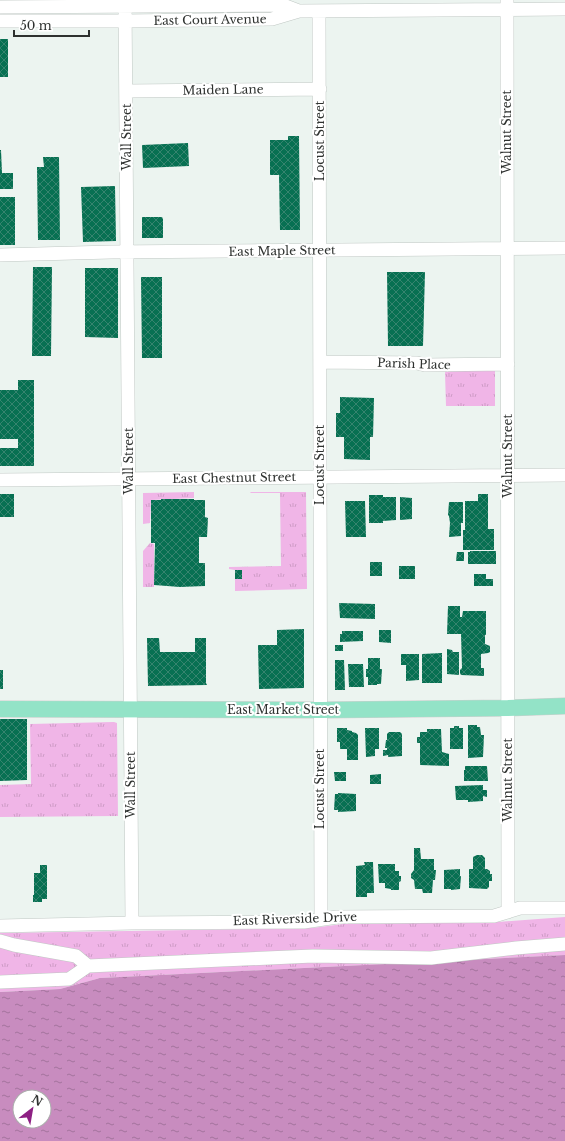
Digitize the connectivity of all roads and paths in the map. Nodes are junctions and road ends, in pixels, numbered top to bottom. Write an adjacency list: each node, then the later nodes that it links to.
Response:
1 (125, 3): 4 (street, East Court Avenue); 5 (street, East Court Avenue); 9 (street, Wall Street)
2 (379, 5): 3 (street, East Court Avenue); 7 (street, East Court Avenue)
3 (507, 5): 6 (street, East Court Avenue); 12 (street, Walnut Street)
4 (299, 6): 7 (street, East Court Avenue); 9 (street, East Court Avenue)
5 (0, 7)
6 (565, 8)
7 (320, 11): 10 (street, Locust Street)
8 (0, 21): 9 (street, East Court Avenue)
9 (126, 21): 11 (street, Wall Street)
10 (320, 89): 11 (street, Maiden Lane); 14 (street, Locust Street)
11 (127, 91): 15 (street, Wall Street)
12 (507, 248): 13 (street, East Maple Street); 14 (street, East Maple Street); 18 (street, Walnut Street)
13 (565, 248)
14 (320, 250): 15 (street, East Maple Street); 17 (street, Locust Street)
15 (128, 252): 16 (street, East Maple Street); 22 (street, Wall Street)
16 (0, 255)
17 (320, 362): 18 (street, Parish Place); 21 (street, Locust Street)
18 (508, 364): 19 (street, Walnut Street)
19 (508, 475): 20 (street, East Chestnut Street); 21 (street, East Chestnut Street); 25 (street, Walnut Street)
20 (565, 475)
21 (320, 477): 22 (street, East Chestnut Street); 28 (street, Locust Street)
22 (129, 479): 23 (street, East Chestnut Street); 27 (street, Wall Street)
23 (0, 480)
24 (565, 706): 25 (main road, East Market Street)
25 (508, 708): 28 (main road, East Market Street); 30 (street, Walnut Street)
26 (0, 709): 27 (main road, East Market Street)
27 (130, 710): 28 (main road, East Market Street); 32 (street, Wall Street)
28 (320, 710): 31 (street, Locust Street)
29 (565, 908): 30 (street, East Riverside Drive)
30 (508, 912): 31 (street, East Riverside Drive)
31 (321, 919): 32 (street, East Riverside Drive)
32 (132, 923): 33 (street, East Riverside Drive)
33 (0, 926)
34 (0, 941): 36 (street)
35 (565, 944): 36 (street)
36 (88, 966): 37 (street)
37 (0, 982)

